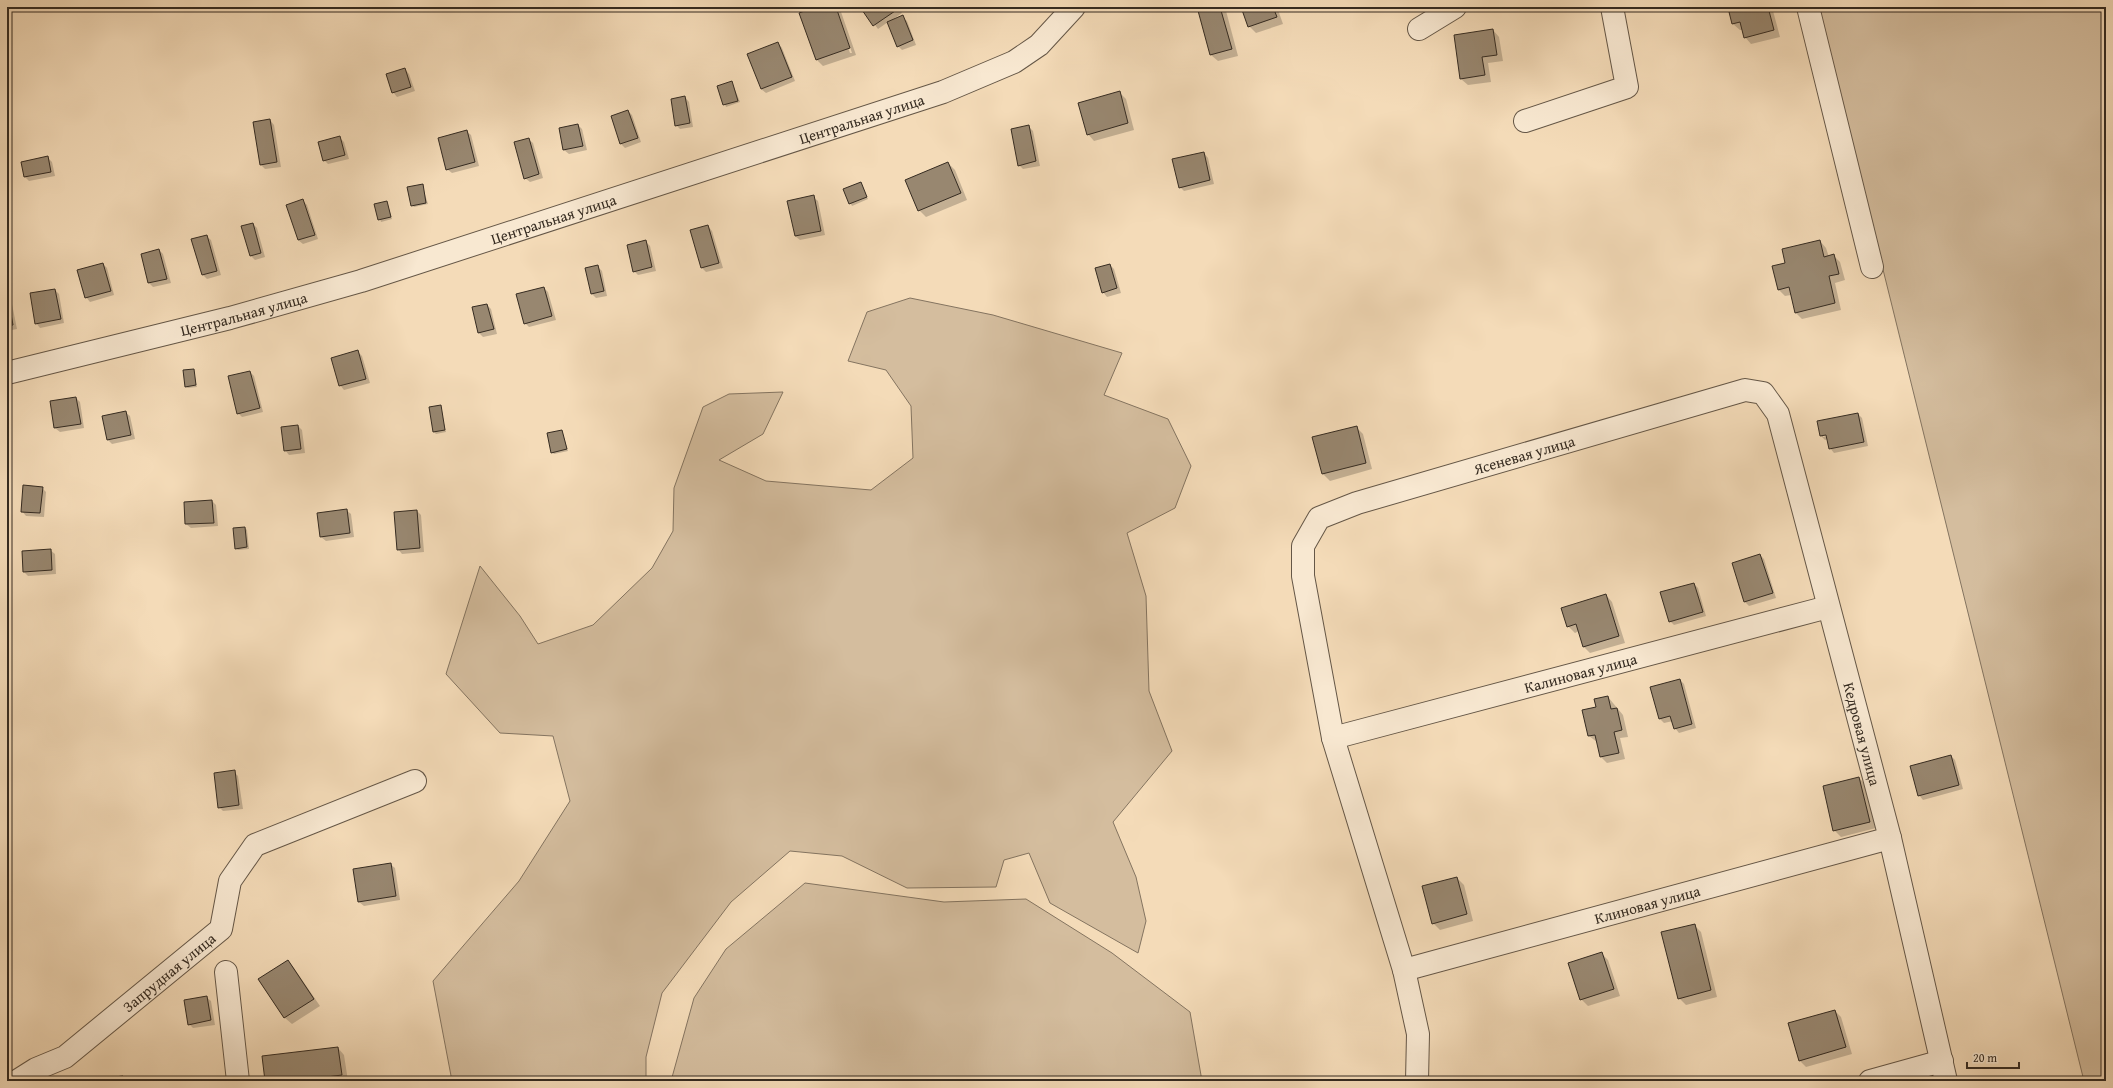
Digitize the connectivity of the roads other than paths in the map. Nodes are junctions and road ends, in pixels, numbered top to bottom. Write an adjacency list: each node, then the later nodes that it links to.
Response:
1 (1074, 7): 8 (street, Центральная улица)
2 (1455, 7): 5 (street)
3 (1612, 7): 6 (street)
4 (1808, 7): 7 (street)
5 (1419, 29)
6 (1525, 121)
7 (1872, 267)
8 (7, 373)
9 (1763, 393): 10 (street, Кедровая улица); 11 (street, Ясеневая улица)
10 (1828, 607): 11 (street, Калиновая улица); 13 (street, Кедровая улица)
11 (1333, 738): 14 (street)
12 (415, 781): 17 (street, Запрудная улица)
13 (1890, 838): 14 (street, Клиновая улица); 16 (street, Кедровая улица)
14 (1404, 970): 19 (street)
15 (226, 972): 18 (street)
16 (1944, 1071): 20 (street)
17 (17, 1081)
18 (238, 1081)
19 (1417, 1081)
20 (1870, 1081)

